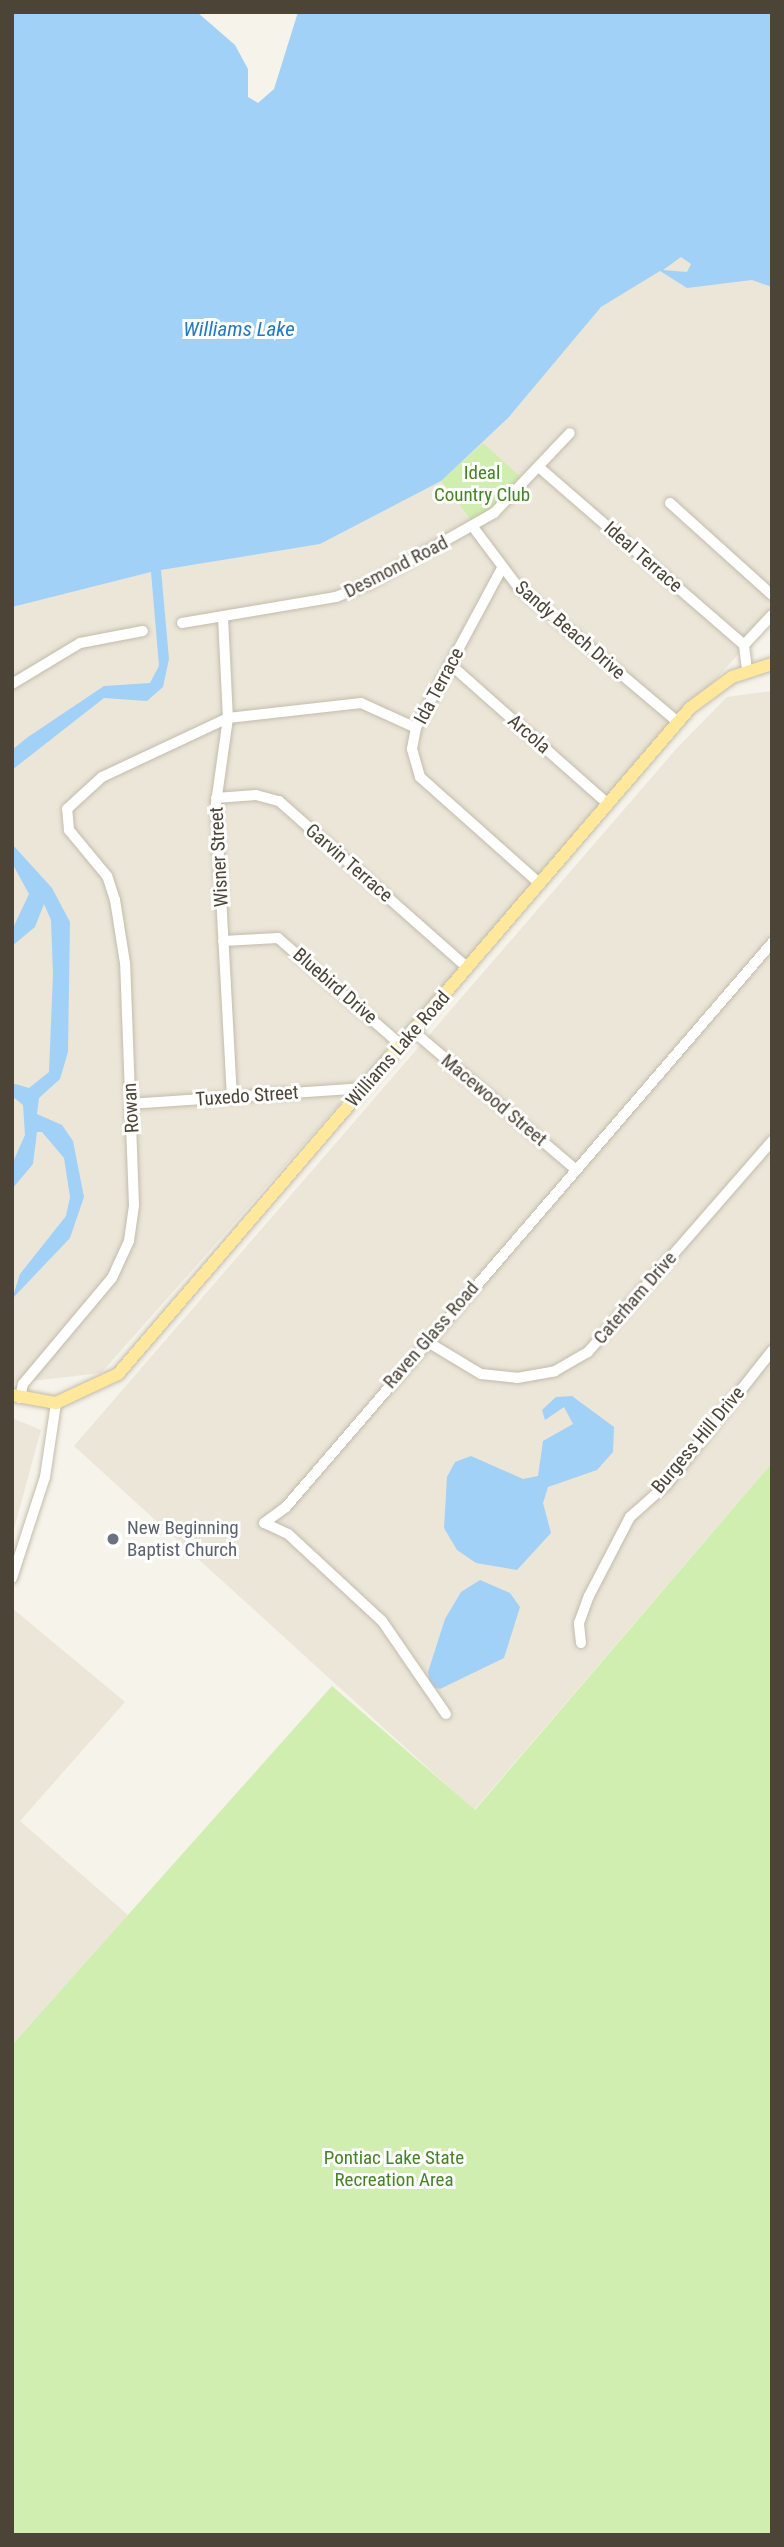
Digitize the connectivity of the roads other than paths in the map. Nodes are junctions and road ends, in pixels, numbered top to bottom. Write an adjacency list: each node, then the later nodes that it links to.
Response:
1 (570, 433): 2 (street, Desmond Road)
2 (541, 469): 4 (street, Desmond Road); 11 (street, Ideal Terrace)
3 (670, 503): 6 (street)
4 (473, 527): 5 (street, Sandy Beach Drive); 8 (street, Desmond Road)
5 (502, 568): 13 (street, Ida Terrace); 17 (street, Sandy Beach Drive)
6 (772, 595)
7 (772, 615): 11 (street)
8 (223, 617): 9 (street, Desmond Road); 16 (street, Wisner Street)
9 (182, 623)
10 (143, 631): 15 (street)
11 (744, 645): 14 (street)
12 (772, 664): 14 (main road, Williams Lake Road)
13 (450, 665): 18 (street, Ida Terrace); 20 (street, Arcola)
14 (747, 670): 17 (main road, Williams Lake Road)
15 (13, 685)
16 (228, 719): 18 (street); 19 (street, Wisner Street); 29 (street, Rowan)
17 (678, 722): 20 (main road, Williams Lake Road)
18 (416, 729): 21 (street, Ida Terrace)
19 (216, 798): 22 (street, Wisner Street); 24 (street, Garvin Terrace)
20 (608, 804): 21 (main road, Williams Lake Road)
21 (540, 884): 24 (main road, Williams Lake Road)
22 (223, 941): 26 (street, Bluebird Drive); 28 (street, Wisner Street)
23 (772, 943): 31 (street, Raven Glass Road)
24 (468, 968): 25 (main road, Williams Lake Road)
25 (413, 1031): 26 (main road, Williams Lake Road); 31 (street, Macewood Street)
26 (401, 1045): 27 (main road, Williams Lake Road)
27 (364, 1088): 28 (street, Tuxedo Street); 35 (main road, Williams Lake Road)
28 (232, 1098): 29 (street, Tuxedo Street)
29 (130, 1104): 34 (street, Rowan)
30 (772, 1141): 32 (street, Caterham Drive)
31 (575, 1169): 32 (street, Raven Glass Road)
32 (426, 1341): 38 (street, Raven Glass Road)
33 (772, 1351): 37 (street, Burgess Hill Drive)
34 (16, 1396): 35 (main road, Williams Lake Road)
35 (56, 1403): 36 (street)
36 (12, 1578)
37 (581, 1643)
38 (446, 1714)

